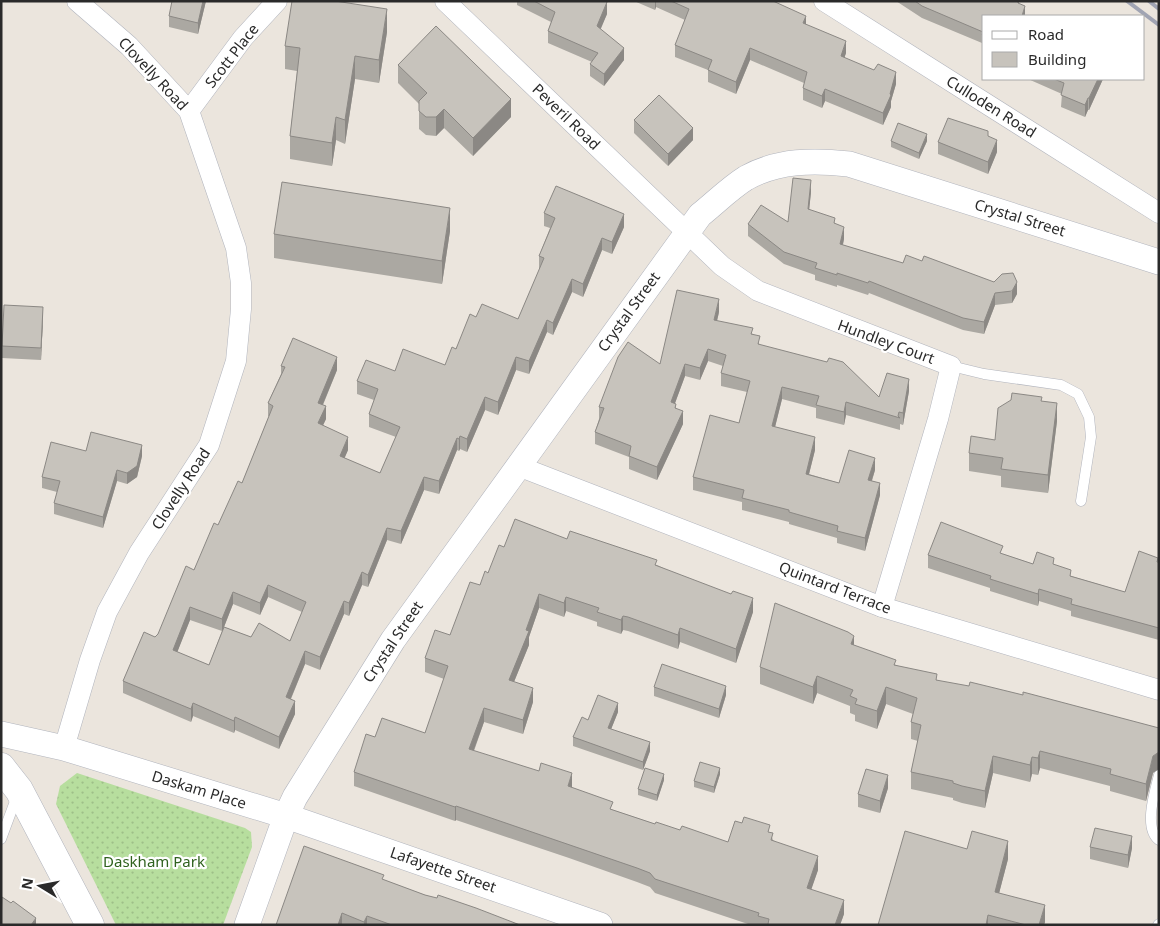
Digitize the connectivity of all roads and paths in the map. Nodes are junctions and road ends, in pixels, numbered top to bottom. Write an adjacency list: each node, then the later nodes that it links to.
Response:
1 (77, 1): 5 (street, Clovelly Road)
2 (277, 1): 5 (street, Scott Place)
3 (445, 1): 7 (street, Peveril Road)
4 (824, 1): 6 (street, Culloden Road)
5 (189, 111): 15 (street, Clovelly Road)
6 (1159, 212)
7 (686, 234): 8 (street, Crystal Street); 9 (street, Hundley Court); 10 (street, Crystal Street)
8 (1158, 258)
9 (951, 366): 11 (lane); 12 (street, Hundley Court)
10 (518, 466): 12 (street, Quintard Terrace); 19 (street, Crystal Street)
11 (1081, 501)
12 (882, 607): 13 (street, Quintard Terrace)
13 (1159, 690)
14 (1, 734): 15 (street, Daskam Place)
15 (64, 748): 19 (street, Daskam Place)
16 (1, 767): 18 (main road)
17 (1159, 775): 21 (lane)
18 (19, 790): 20 (lane); 22 (main road)
19 (286, 816): 23 (street); 24 (street, Lafayette Street)
20 (1, 839)
21 (1159, 840)
22 (90, 925)
23 (247, 925)
24 (600, 925)

